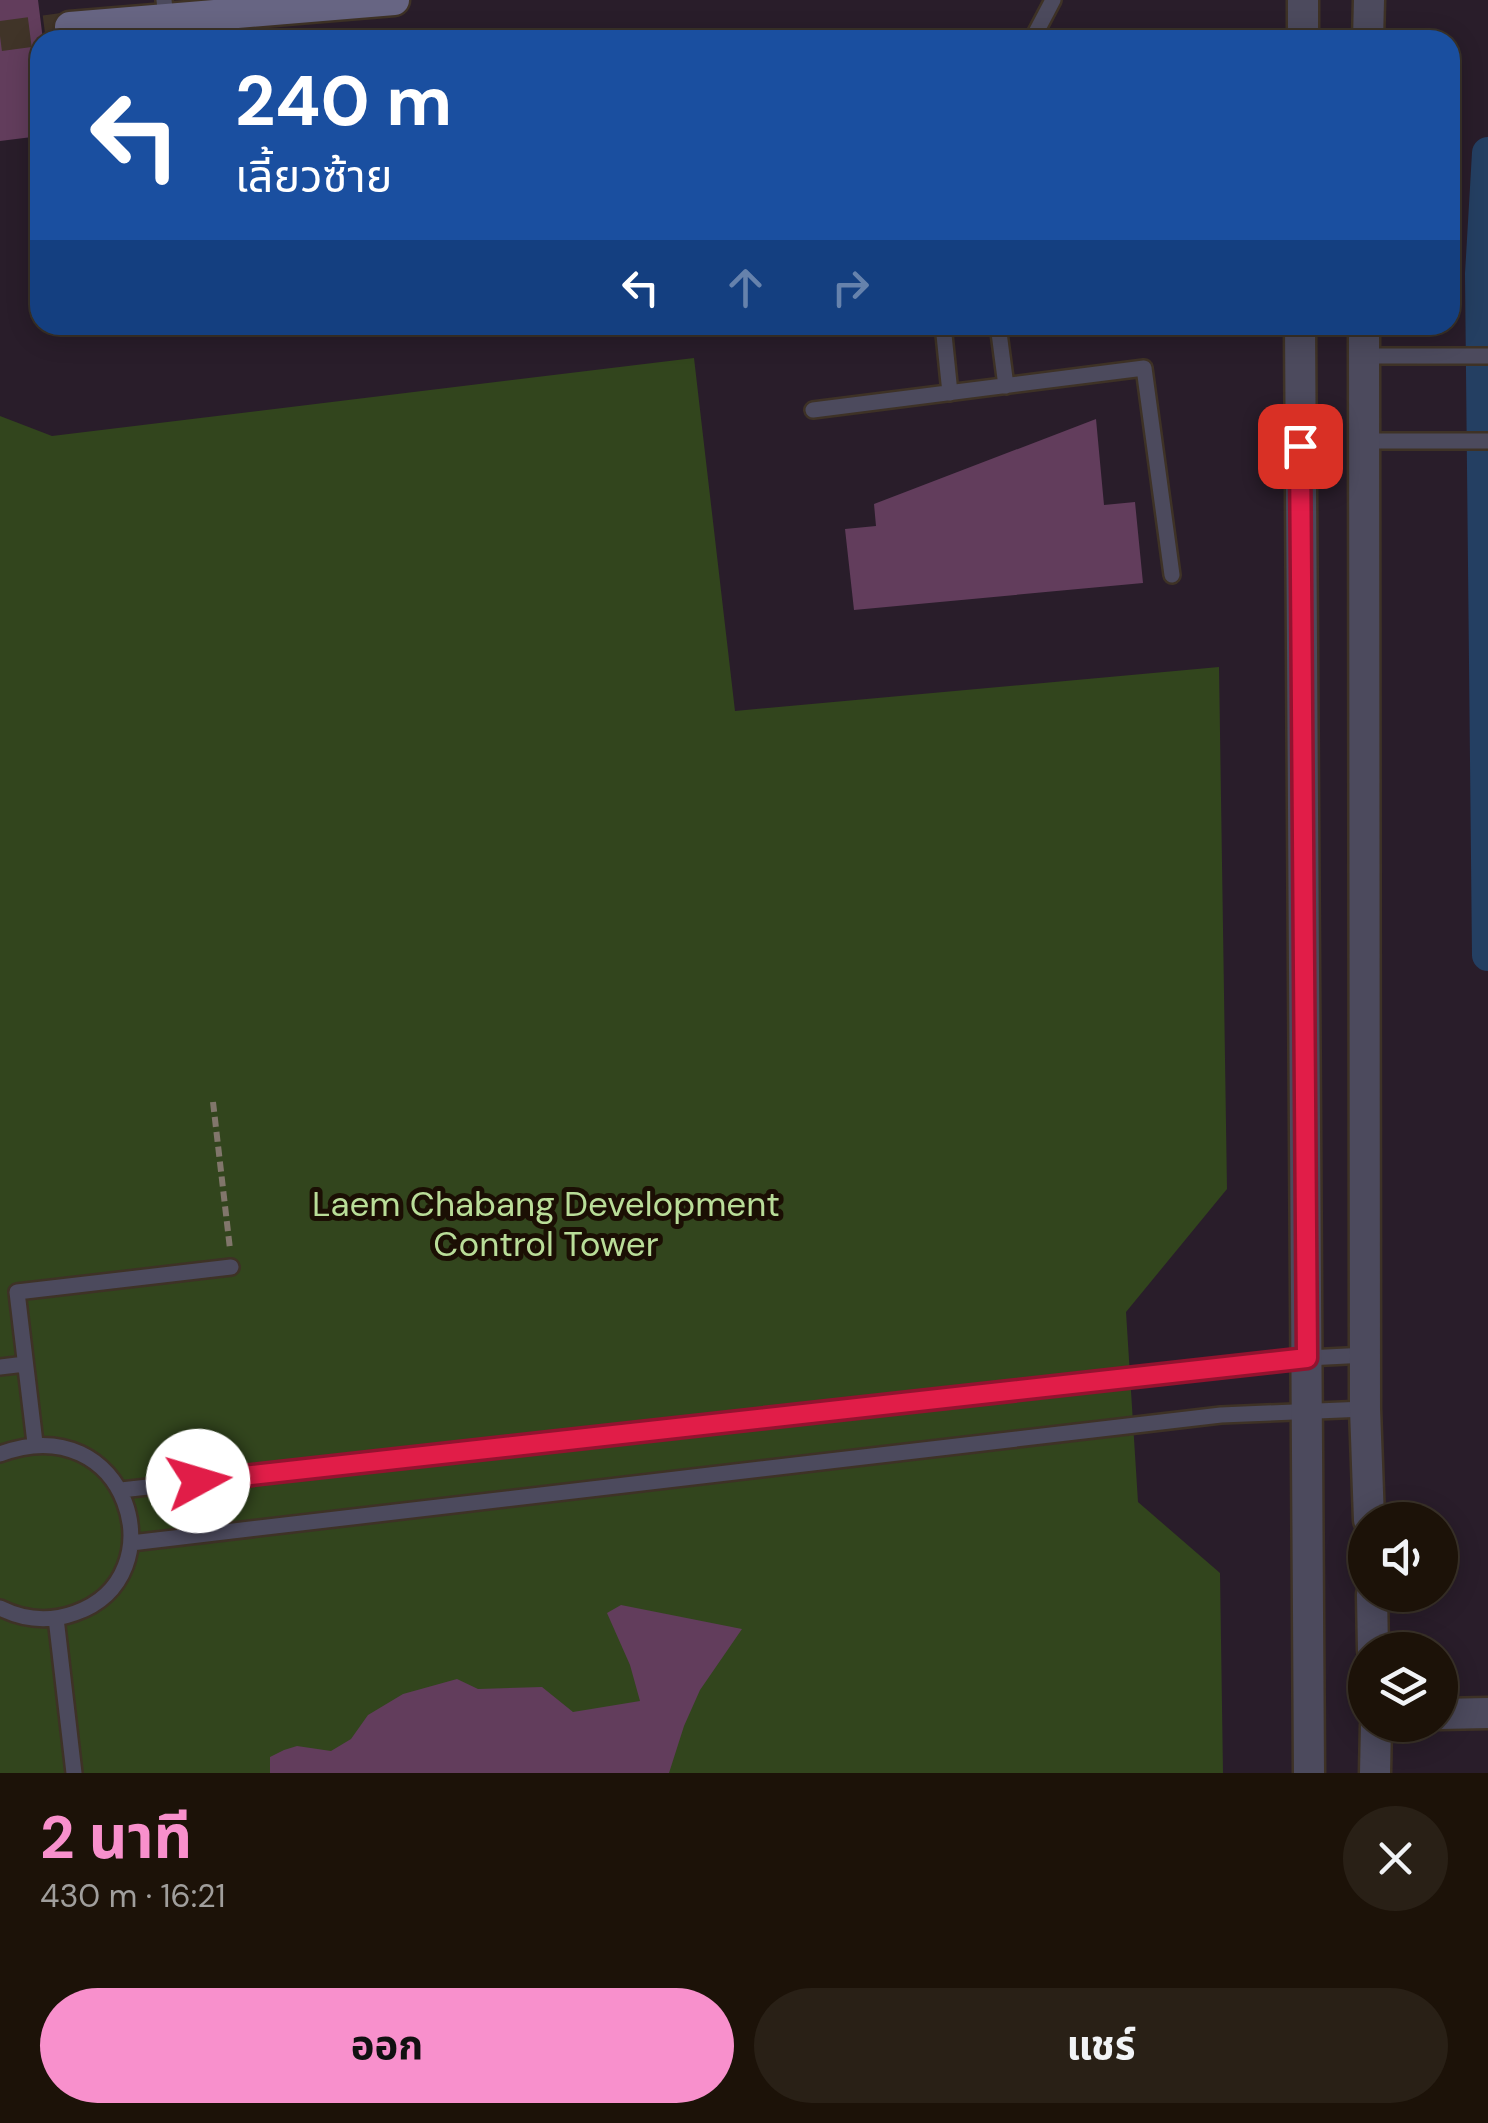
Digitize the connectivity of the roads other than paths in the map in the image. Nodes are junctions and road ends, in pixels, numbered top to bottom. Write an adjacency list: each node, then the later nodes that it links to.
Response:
1 (394, 0): 5 (street)
2 (1053, 0): 7 (lane)
3 (1303, 0): 8 (street)
4 (1369, 0): 9 (street)
5 (170, 20): 6 (street)
6 (70, 27)
7 (1037, 30)
8 (1303, 30)
9 (1368, 30)
10 (943, 335): 17 (lane)
11 (999, 335): 16 (lane)
12 (1300, 335): 24 (street)
13 (1364, 335): 14 (street)
14 (1364, 356): 15 (lane); 19 (street)
15 (1488, 356)
16 (1006, 386): 17 (lane); 21 (lane)
17 (950, 393): 18 (lane)
18 (813, 410)
19 (1362, 440): 20 (lane); 23 (street)
20 (1488, 441)
21 (1172, 575)
22 (232, 1267): 25 (lane)
23 (1367, 1355): 24 (lane); 27 (street)
24 (1307, 1358): 28 (street); 31 (lane)
25 (26, 1364): 26 (lane); 29 (lane)
26 (0, 1367)
27 (1365, 1409): 28 (lane); 32 (street)
28 (1308, 1410): 33 (lane); 40 (street)
29 (35, 1444): 30 (lane); 31 (lane)
30 (0, 1454)
31 (120, 1490): 33 (lane)
32 (1368, 1502)
33 (130, 1542): 35 (lane)
34 (0, 1608): 35 (lane)
35 (56, 1618): 39 (lane)
36 (1458, 1713): 37 (street)
37 (1488, 1713)
38 (1376, 1742): 41 (street)
39 (74, 1773)
40 (1309, 1773)
41 (1375, 1773)

